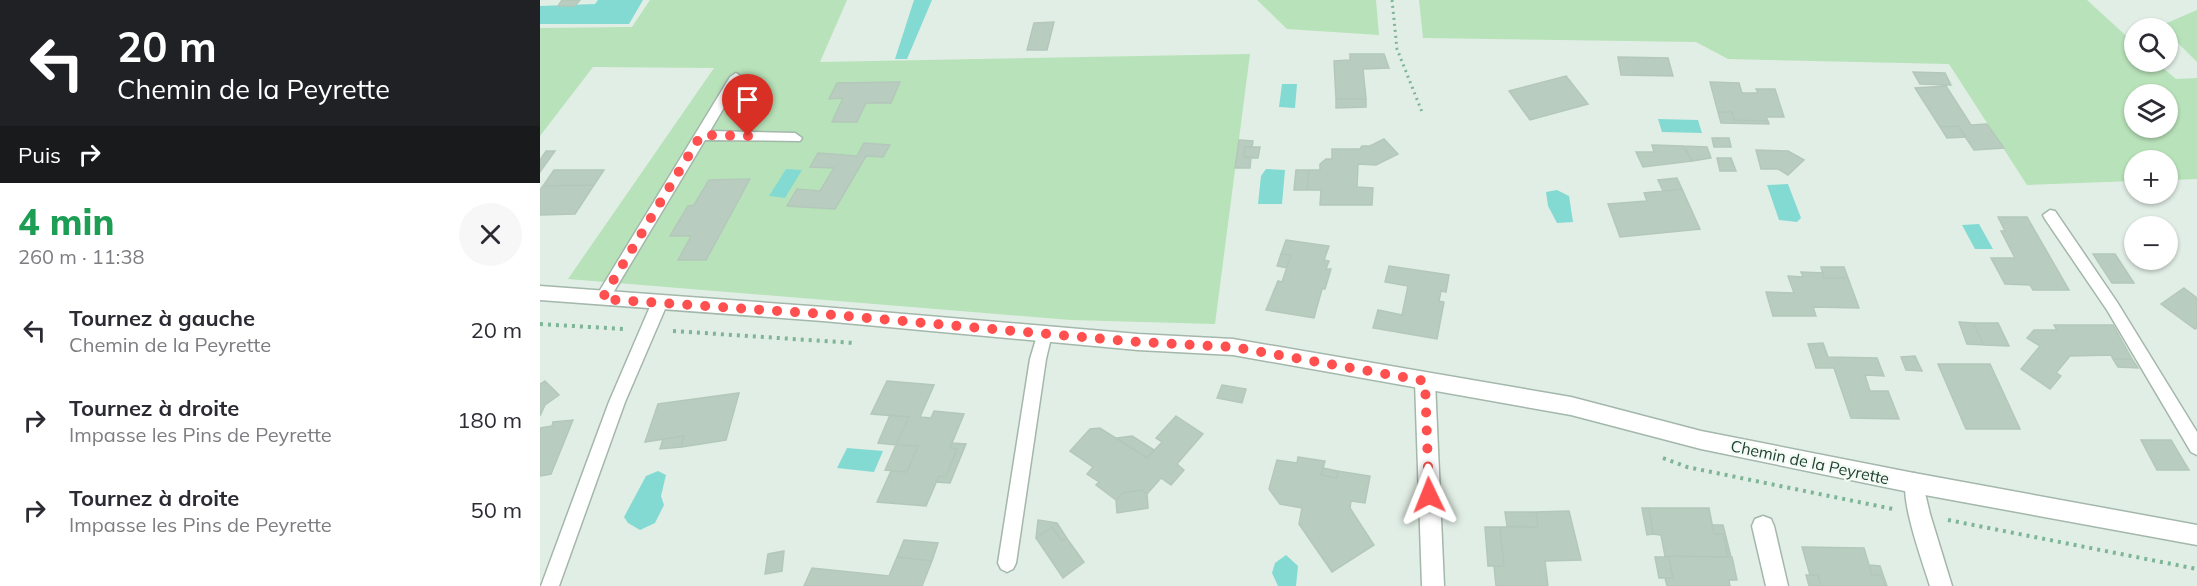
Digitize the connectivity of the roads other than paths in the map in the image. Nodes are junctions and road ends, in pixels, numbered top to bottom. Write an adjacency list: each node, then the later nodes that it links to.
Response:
1 (736, 76): 2 (lane)
2 (701, 135): 3 (lane); 6 (lane)
3 (795, 138)
4 (2050, 215): 10 (lane)
5 (540, 293): 6 (street, Chemin de la Peyrette)
6 (602, 299): 7 (street, Chemin de la Peyrette)
7 (660, 302): 8 (street, Chemin de la Peyrette); 15 (lane)
8 (1044, 334): 9 (street, Chemin de la Peyrette); 14 (lane)
9 (1425, 381): 11 (street, Chemin de la Peyrette); 16 (street)
10 (2197, 447)
11 (1914, 483): 13 (street, Chemin de la Peyrette); 18 (street)
12 (1763, 526): 17 (street)
13 (2197, 535)
14 (1006, 563)
15 (550, 586)
16 (1433, 586)
17 (1777, 586)
18 (1941, 586)

